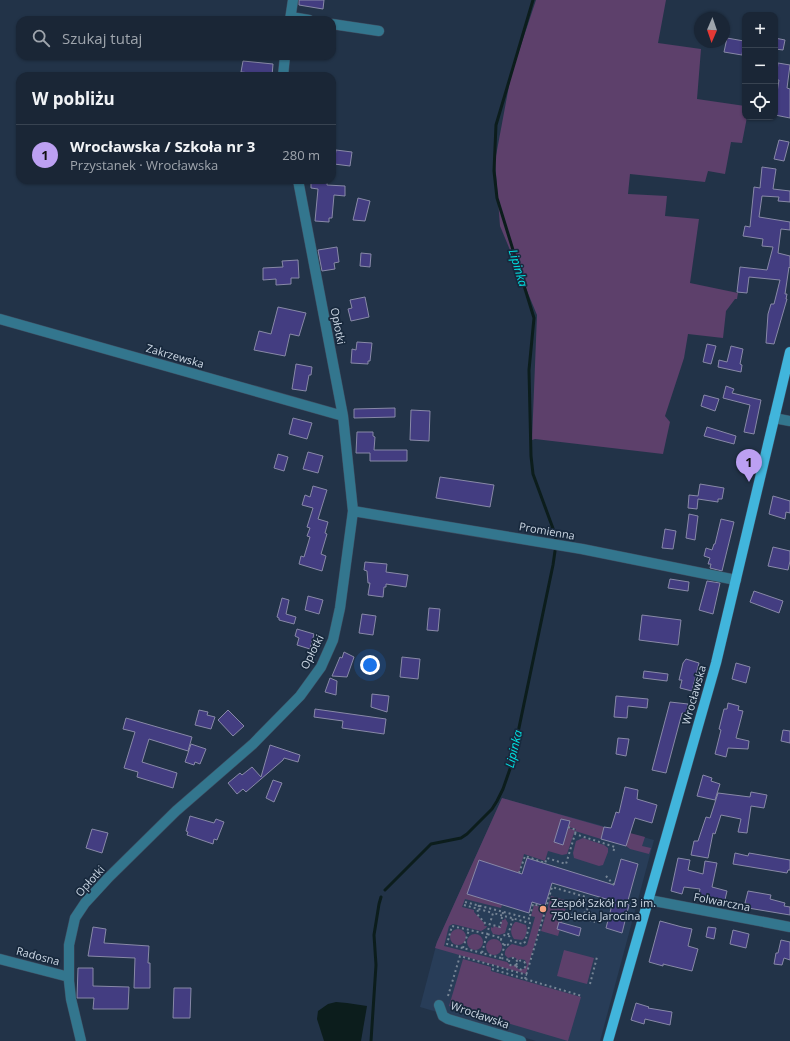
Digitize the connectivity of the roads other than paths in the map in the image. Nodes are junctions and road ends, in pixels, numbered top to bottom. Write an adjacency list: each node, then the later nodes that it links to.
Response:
1 (293, 0): 2 (street)
2 (290, 16)
3 (336, 25): 4 (street)
4 (379, 31)
5 (285, 60): 6 (street)
6 (283, 72)
7 (299, 184): 10 (street, Opłotki)
8 (0, 319): 10 (street, Zakrzewska)
9 (790, 352): 11 (main road, Wrocławska)
10 (343, 416): 13 (street, Opłotki)
11 (774, 418): 12 (street); 14 (main road, Wrocławska)
12 (790, 421)
13 (354, 511): 14 (street, Promienna); 18 (street, Opłotki)
14 (736, 580): 15 (main road, Wrocławska)
15 (648, 900): 16 (street, Folwarczna); 22 (main road, Wrocławska)
16 (790, 927)
17 (0, 959): 18 (street, Radosna)
18 (69, 977): 20 (street, Opłotki)
19 (439, 1005): 21 (street, Wrocławska)
20 (81, 1041)
21 (521, 1041)
22 (608, 1041)

